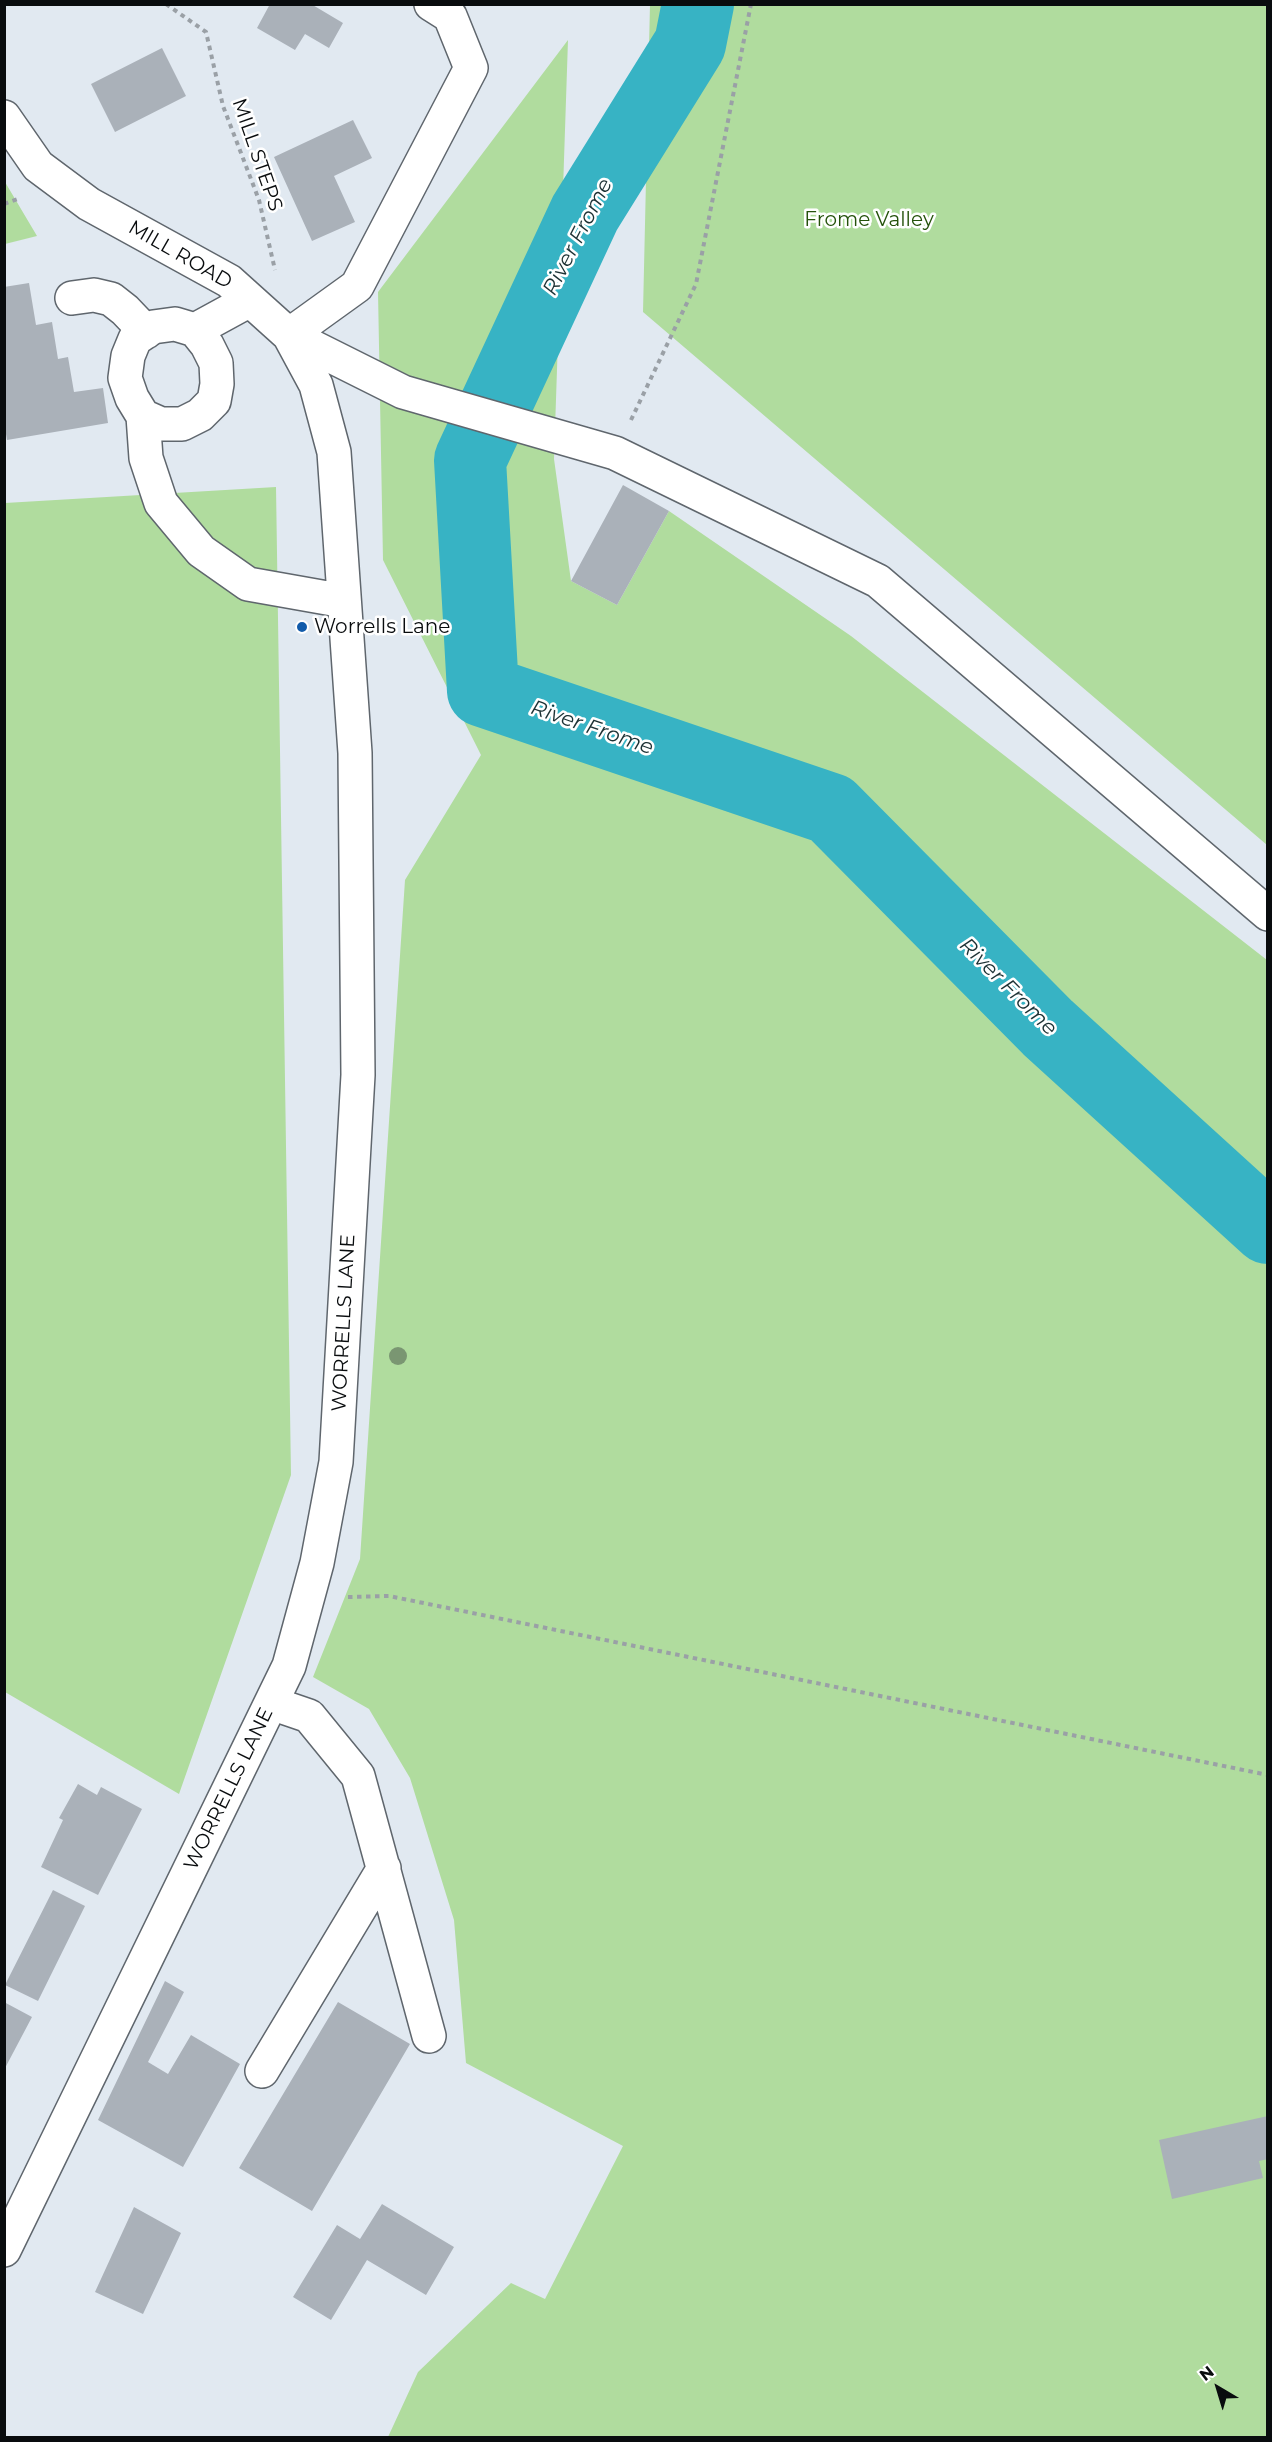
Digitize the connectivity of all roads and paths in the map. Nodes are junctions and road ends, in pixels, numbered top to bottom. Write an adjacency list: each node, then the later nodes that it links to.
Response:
1 (166, 4): 5 (path, MILL STEPS)
2 (431, 4): 10 (street)
3 (751, 4): 12 (path)
4 (4, 117): 7 (street, MILL ROAD)
5 (276, 279)
6 (72, 298): 9 (street)
7 (250, 300): 8 (street); 10 (street, MILL ROAD)
8 (195, 330): 9 (street); 11 (street)
9 (146, 332): 11 (street)
10 (289, 335): 12 (street, MILL ROAD); 13 (street, WORRELLS LANE)
11 (143, 416): 13 (street)
12 (615, 453): 14 (street, MILL ROAD)
13 (344, 601): 15 (street, WORRELLS LANE)
14 (1268, 914)
15 (308, 1598): 16 (street, WORRELLS LANE); 17 (path)
16 (271, 1703): 18 (street); 21 (street, WORRELLS LANE)
17 (1268, 1775)
18 (384, 1868): 19 (street); 20 (street)
19 (429, 2036)
20 (262, 2071)
21 (4, 2250)

